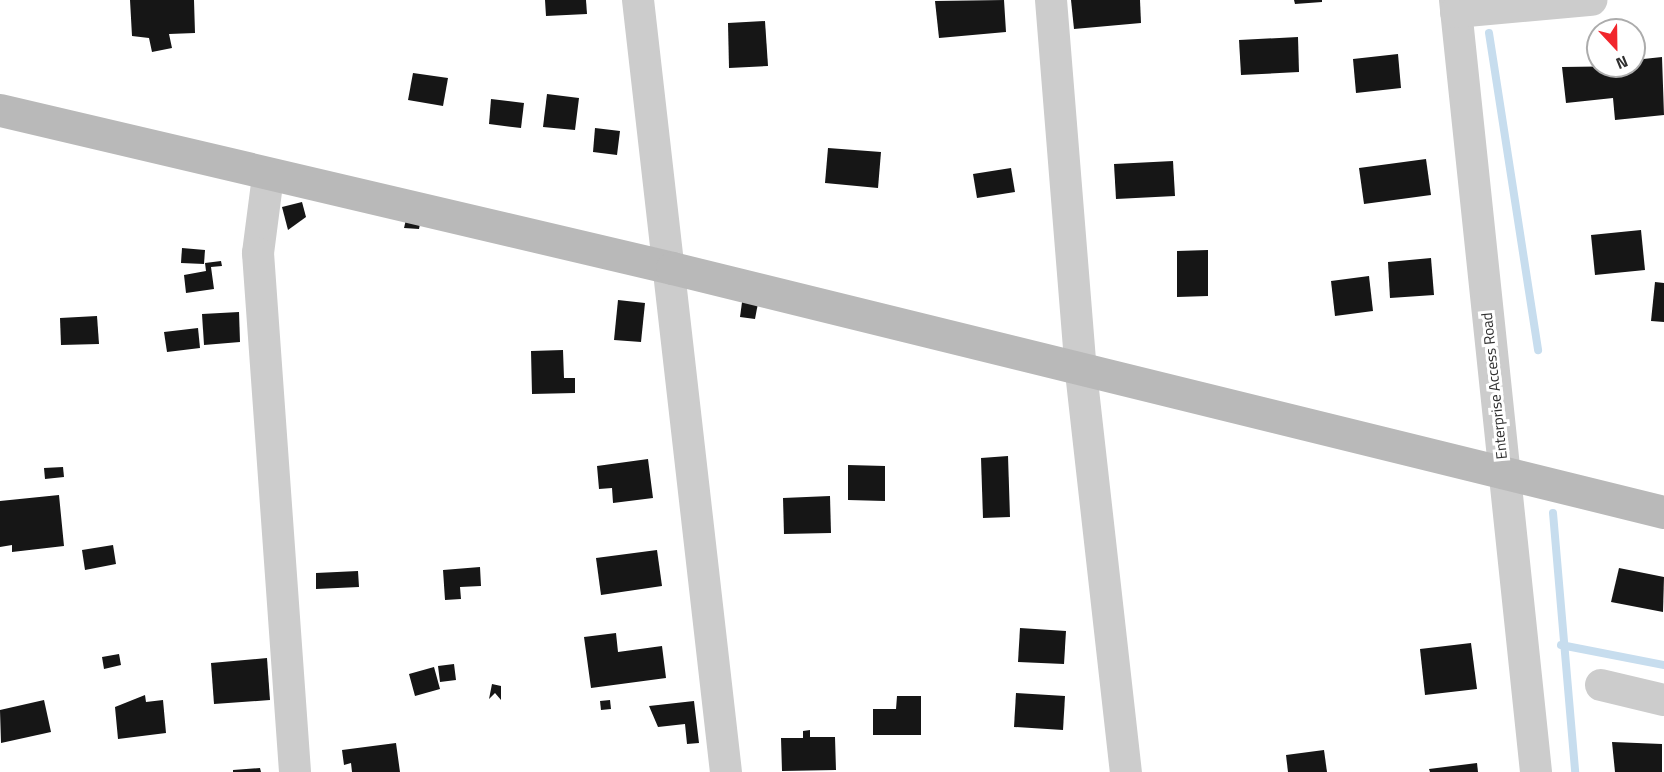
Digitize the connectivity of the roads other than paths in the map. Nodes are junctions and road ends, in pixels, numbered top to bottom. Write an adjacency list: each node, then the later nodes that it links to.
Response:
1 (638, 0): 7 (street)
2 (1051, 0): 8 (street)
3 (1591, 0): 4 (street)
4 (1456, 6): 9 (street, Enterprise Access Road)
5 (0, 110): 6 (main road)
6 (268, 176): 7 (main road); 13 (street)
7 (672, 268): 8 (main road); 14 (street)
8 (1081, 372): 9 (main road); 15 (street)
9 (1503, 471): 10 (main road); 16 (street, Enterprise Access Road)
10 (1664, 512)
11 (1602, 685): 12 (street)
12 (1664, 700)
13 (295, 772)
14 (726, 772)
15 (1126, 772)
16 (1536, 772)

